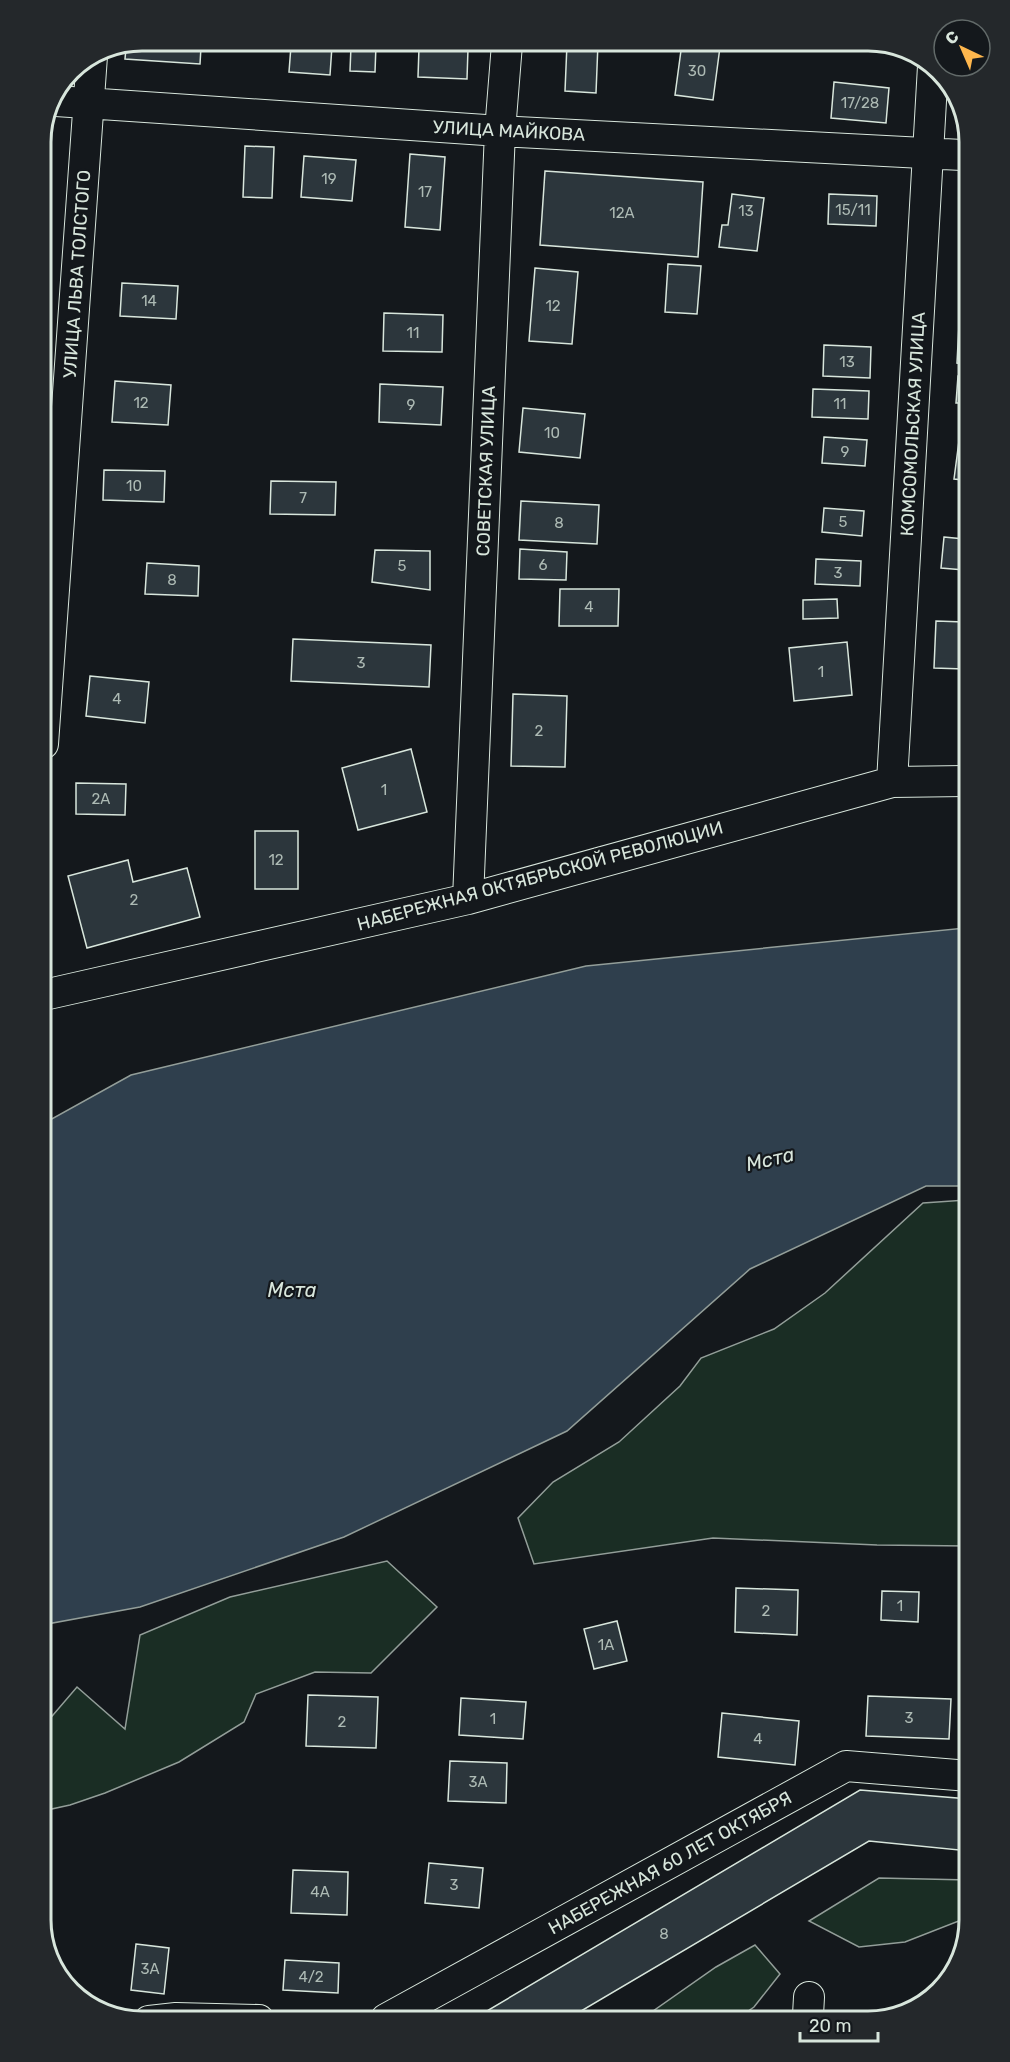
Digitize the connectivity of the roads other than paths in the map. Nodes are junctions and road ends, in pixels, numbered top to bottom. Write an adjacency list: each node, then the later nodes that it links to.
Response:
1 (506, 51): 6 (street, СОВЕТСКАЯ УЛИЦА)
2 (91, 66): 5 (street, УЛИЦА ЛЬВА ТОЛСТОГО)
3 (932, 78): 7 (street, КОМСОМОЛЬСКАЯ УЛИЦА)
4 (61, 102): 5 (street, УЛИЦА МАЙКОВА)
5 (89, 105): 6 (street, УЛИЦА МАЙКОВА); 9 (street, УЛИЦА ЛЬВА ТОЛСТОГО)
6 (500, 131): 7 (street, УЛИЦА МАЙКОВА); 12 (street, СОВЕТСКАЯ УЛИЦА)
7 (928, 152): 8 (street, УЛИЦА МАЙКОВА); 11 (street, КОМСОМОЛЬСКАЯ УЛИЦА)
8 (959, 155)
9 (51, 633)
10 (959, 781): 11 (street, НАБЕРЕЖНАЯ ОКТЯБРЬСКОЙ РЕВОЛЮЦИИ)
11 (892, 782): 12 (street, НАБЕРЕЖНАЯ ОКТЯБРЬСКОЙ РЕВОЛЮЦИИ)
12 (468, 899): 13 (street, НАБЕРЕЖНАЯ ОКТЯБРЬСКОЙ РЕВОЛЮЦИИ)
13 (51, 993)
14 (959, 1775): 15 (street, НАБЕРЕЖНАЯ 60 ЛЕТ ОКТЯБРЯ)
15 (401, 2011)

